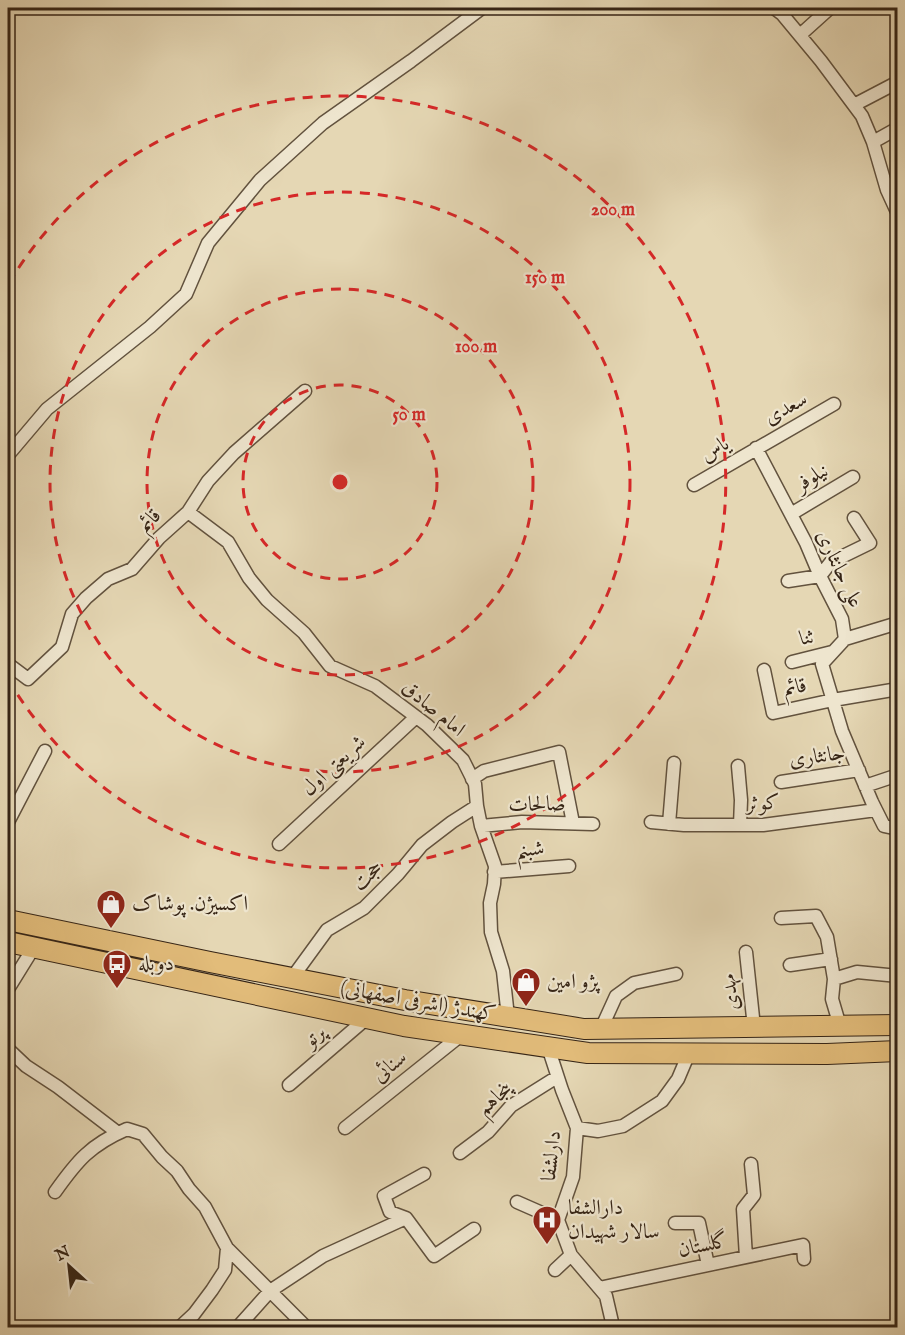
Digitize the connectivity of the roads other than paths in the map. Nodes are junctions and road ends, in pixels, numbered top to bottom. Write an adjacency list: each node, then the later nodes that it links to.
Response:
1 (482, 8): 13 (street)
2 (774, 8): 4 (street)
3 (830, 8): 4 (street)
4 (800, 36): 6 (street)
5 (897, 82): 6 (street)
6 (854, 105): 8 (street)
7 (897, 128): 8 (street)
8 (873, 142): 9 (street)
9 (897, 214)
10 (305, 391): 16 (street, قائم)
11 (834, 404): 12 (street, سعدی)
12 (756, 448): 15 (street, یاس); 17 (street, علی جانثاری)
13 (8, 455)
14 (854, 477): 17 (street, نیلوفر)
15 (694, 485)
16 (188, 512): 25 (street, قائم); 29 (street, امام صادق)
17 (791, 514): 19 (street, علی جانثاری)
18 (854, 518): 19 (street)
19 (820, 576): 20 (street); 22 (street, علی جانثاری)
20 (788, 581)
21 (897, 623): 22 (street)
22 (845, 639): 23 (street, علی جانثاری)
23 (832, 652): 24 (street, ثنا); 28 (street)
24 (792, 662)
25 (8, 664)
26 (764, 670): 28 (street, قائم)
27 (897, 689): 28 (street)
28 (833, 700): 33 (street)
29 (416, 717): 35 (street, امام صادق); 48 (street, شریعتی اول)
30 (45, 751): 40 (street)
31 (674, 763): 44 (street)
32 (738, 766): 45 (street)
33 (859, 770): 36 (street, جانثاری); 37 (street)
34 (897, 775): 37 (street)
35 (472, 779): 38 (street, امام صادق); 42 (street)
36 (781, 782)
37 (865, 786): 39 (street)
38 (477, 806): 46 (street, امام صادق); 62 (street, حجت)
39 (876, 810): 45 (street, کوثر); 47 (street)
40 (8, 822)
41 (651, 822): 44 (street, کوثر)
42 (573, 823): 43 (street, صالحات); 46 (street, صالحات)
43 (593, 824)
44 (669, 824): 45 (street, کوثر)
45 (740, 825)
46 (481, 826): 50 (street, امام صادق)
47 (897, 829)
48 (279, 844)
49 (569, 866): 50 (street, شبنم)
50 (494, 872): 65 (street, امام صادق)
51 (781, 918): 57 (street)
52 (8, 920): 53 (main road, کهندژ (اشرفی اصفهانی))
53 (103, 940): 58 (main road); 62 (main road, کهندژ (اشرفی اصفهانی))
54 (8, 942): 55 (main road, کهندژ (اشرفی اصفهانی))
55 (34, 947): 58 (main road, کهندژ (اشرفی اصفهانی)); 64 (street)
56 (746, 952): 70 (street, مهدی)
57 (831, 959): 59 (street); 63 (street)
58 (97, 961): 66 (main road, کهندژ (اشرفی اصفهانی))
59 (790, 964)
60 (676, 974): 71 (street)
61 (897, 976): 63 (street)
62 (292, 978): 65 (main road, کهندژ (اشرفی اصفهانی))
63 (834, 979): 69 (street)
64 (8, 989)
65 (508, 1017): 71 (main road, کهندژ (اشرفی اصفهانی))
66 (367, 1018): 72 (main road, کهندژ (اشرفی اصفهانی)); 79 (street, پرتو)
67 (863, 1025): 68 (main road, کهندژ (اشرفی اصفهانی)); 69 (main road, کهندژ (اشرفی اصفهانی)); 77 (main road)
68 (897, 1025)
69 (840, 1026): 70 (main road, کهندژ (اشرفی اصفهانی))
70 (754, 1027): 71 (main road, کهندژ (اشرفی اصفهانی))
71 (601, 1029)
72 (460, 1036): 73 (main road, کهندژ (اشرفی اصفهانی)); 80 (street, سنائی)
73 (548, 1047): 75 (main road, کهندژ (اشرفی اصفهانی)); 78 (street, دارلشفا)
74 (897, 1051): 77 (main road, کهندژ (اشرفی اصفهانی))
75 (689, 1053): 77 (main road, کهندژ (اشرفی اصفهانی)); 81 (street)
76 (9, 1054): 82 (street)
77 (753, 1054)
78 (557, 1077): 81 (street, دارلشفا); 83 (street, پنجاهم)
79 (289, 1085)
80 (345, 1128)
81 (577, 1128): 89 (street, دارلشفا)
82 (118, 1133): 86 (street); 92 (street)
83 (460, 1153)
84 (751, 1164): 94 (street)
85 (424, 1174): 88 (street)
86 (55, 1192)
87 (517, 1202): 89 (street)
88 (406, 1218): 91 (street); 99 (street)
89 (558, 1220): 93 (street)
90 (675, 1223): 96 (street)
91 (474, 1229)
92 (227, 1248): 99 (street); 101 (street)
93 (572, 1255): 97 (street); 98 (street)
94 (746, 1257): 95 (street, گلستان); 96 (street, گلستان)
95 (804, 1259)
96 (708, 1265): 98 (street, گلستان)
97 (555, 1270)
98 (599, 1288): 103 (street)
99 (270, 1291): 100 (street); 102 (street)
100 (306, 1327)
101 (179, 1328)
102 (237, 1328)
103 (608, 1328)

